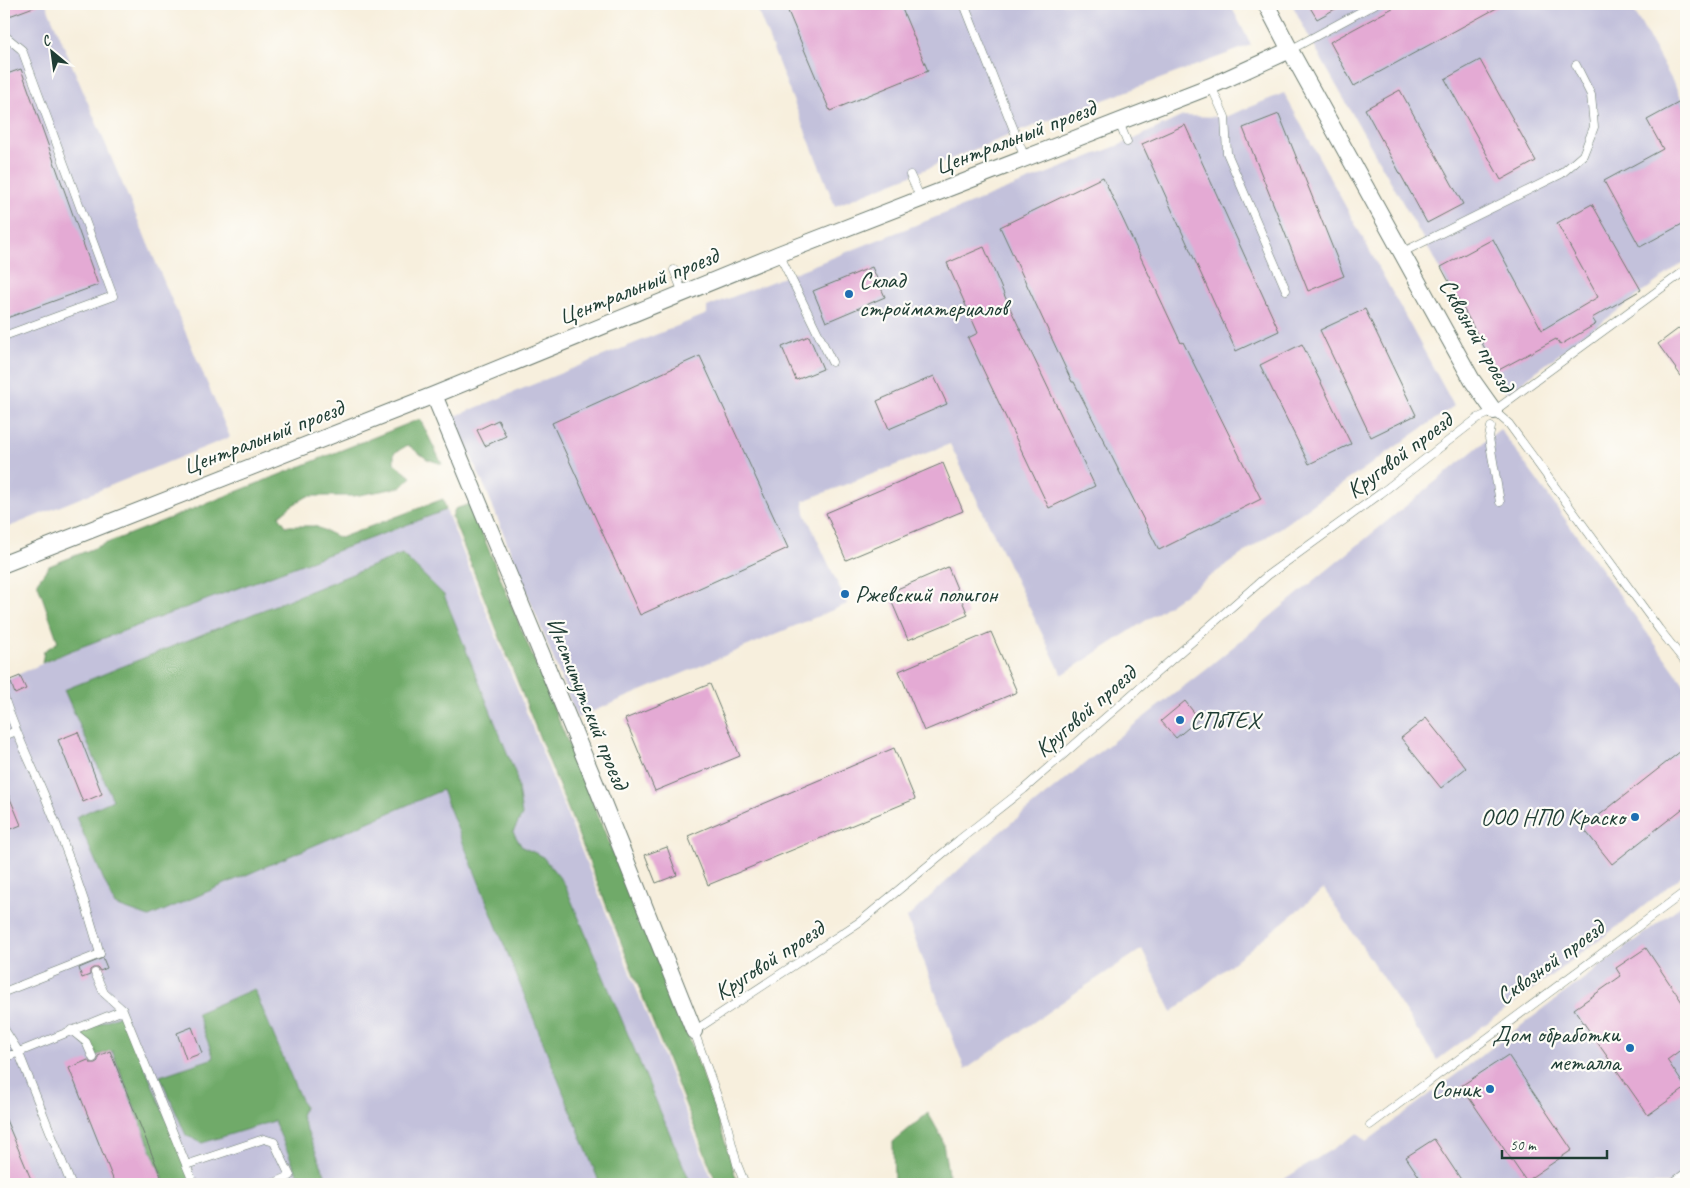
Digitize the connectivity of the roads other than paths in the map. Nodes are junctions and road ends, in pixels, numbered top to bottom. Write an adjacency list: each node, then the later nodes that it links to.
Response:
1 (964, 4): 10 (lane)
2 (1266, 4): 5 (street, Сквозной проезд)
3 (1375, 4): 5 (lane)
4 (4, 35): 19 (lane)
5 (1290, 50): 7 (street, Центральный проезд); 13 (street, Сквозной проезд)
6 (1576, 65): 13 (lane)
7 (1211, 86): 8 (street, Центральный проезд); 17 (lane)
8 (1119, 122): 9 (lane); 10 (street, Центральный проезд)
9 (1127, 142)
10 (1025, 158): 12 (street, Центральный проезд)
11 (910, 175): 12 (lane)
12 (921, 199): 14 (street, Центральный проезд)
13 (1403, 252): 22 (street, Сквозной проезд)
14 (779, 254): 18 (street, Центральный проезд); 20 (lane)
15 (674, 270): 18 (lane)
16 (1686, 270): 22 (lane, Круговой проезд)
17 (1286, 290)
18 (683, 293): 21 (street, Центральный проезд)
19 (4, 336)
20 (832, 362)
21 (434, 395): 24 (street, Центральный проезд); 35 (street, Институтский проезд)
22 (1492, 419): 23 (lane); 25 (lane, Сквозной проезд); 35 (lane, Круговой проезд)
23 (1500, 502)
24 (4, 564)
25 (1686, 663)
26 (4, 697): 27 (lane)
27 (16, 731): 28 (lane); 31 (lane)
28 (4, 736)
29 (1686, 891): 39 (lane, Сквозной проезд)
30 (95, 973): 32 (lane)
31 (4, 992)
32 (123, 1010): 34 (lane); 40 (lane)
33 (4, 1029): 36 (lane)
34 (70, 1030): 36 (lane); 38 (lane)
35 (694, 1031): 45 (lane)
36 (18, 1051): 37 (lane); 42 (lane)
37 (4, 1058)
38 (93, 1058)
39 (1370, 1125)
40 (186, 1165): 43 (lane); 44 (lane)
41 (1686, 1173): 46 (lane)
42 (71, 1184)
43 (194, 1184)
44 (272, 1184)
45 (745, 1184)
46 (1670, 1184)

